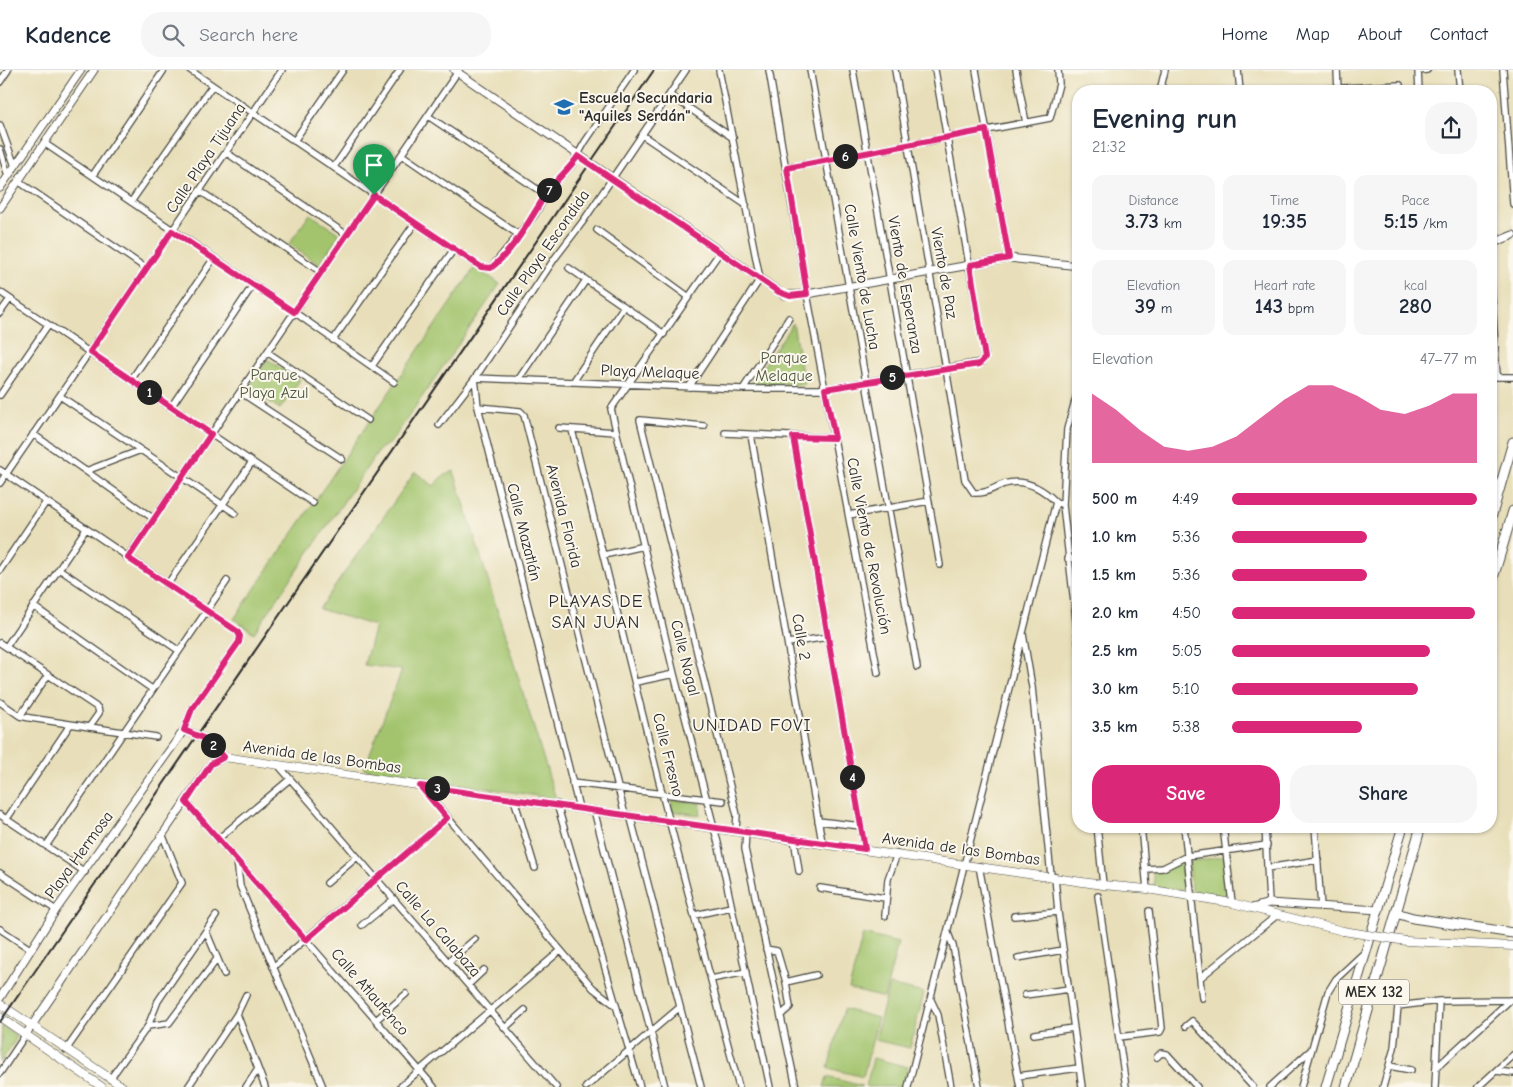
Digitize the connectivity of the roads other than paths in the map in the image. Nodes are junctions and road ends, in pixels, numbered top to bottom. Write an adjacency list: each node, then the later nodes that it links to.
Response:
1 (8, 70): 28 (street)
2 (81, 70): 48 (street)
3 (94, 70): 45 (street)
4 (164, 70): 58 (street)
5 (190, 70): 34 (street)
6 (343, 70): 44 (street)
7 (400, 70): 56 (street)
8 (633, 70): 52 (street)
9 (686, 70): 35 (street, Calle Playa Escondida)
10 (720, 70): 42 (street)
11 (768, 70): 57 (street, Calle Viento de Revolución)
12 (810, 70): 54 (street, Calle Viento de Lucha)
13 (853, 70): 49 (street, Viento de Esperanza)
14 (895, 70): 46 (street, Viento de Paz)
15 (935, 70): 43 (street)
16 (976, 70): 40 (street)
17 (1016, 70): 38 (street)
18 (1058, 70): 38 (street)
19 (1165, 70): 29 (street)
20 (1238, 70): 30 (street)
21 (1337, 70): 31 (street)
22 (1418, 70): 23 (street); 32 (street)
23 (1427, 70)
24 (1458, 70): 33 (street)
25 (1503, 70): 67 (street)
26 (279, 71): 36 (street, Calle Playa Tijuana)
27 (457, 71): 37 (street); 52 (street)
28 (0, 82)
29 (1161, 85)
30 (1239, 85)
31 (1338, 85)
32 (1419, 85)
33 (1459, 85)
34 (212, 86): 36 (street); 66 (street)
35 (670, 95): 41 (street, Calle Playa Escondida); 42 (street)
36 (252, 114): 44 (street); 50 (street, Calle Playa Tijuana)
37 (428, 116): 51 (street); 65 (street)
38 (1026, 123): 40 (street)
39 (0, 125): 55 (street)
40 (986, 130): 43 (street); 80 (street)
41 (642, 135): 60 (street, Calle Playa Escondida); 68 (street)
42 (733, 138): 68 (street)
43 (947, 138): 46 (street); 81 (street)
44 (294, 140): 56 (street)
45 (44, 143): 53 (street); 58 (street)
46 (907, 144): 49 (street); 86 (street, Viento de Paz)
47 (0, 149): 59 (street)
48 (25, 152): 53 (street); 55 (street)
49 (867, 152): 54 (street); 88 (street, Viento de Esperanza)
50 (227, 153): 63 (street, Calle Playa Tijuana); 73 (street)
51 (402, 154): 64 (street); 74 (street)
52 (578, 156): 60 (street); 65 (street)
53 (33, 159): 61 (street)
54 (828, 159): 57 (street); 91 (street, Calle Viento de Lucha)
55 (15, 166): 59 (street)
56 (334, 167): 64 (street)
57 (787, 168): 93 (street, Calle Viento de Revolución)
58 (93, 175): 66 (street)
59 (8, 176): 62 (street)
60 (611, 178): 78 (street); 110 (street, Calle Playa Escondida)
61 (18, 181): 69 (street); 84 (street)
62 (0, 188)
63 (200, 191): 72 (street, Calle Playa Tijuana); 85 (street)
64 (374, 195): 70 (street); 73 (street)
65 (546, 195): 74 (street)
66 (131, 202): 72 (street)
67 (1513, 204)
68 (746, 205): 87 (street)
69 (0, 208)
70 (415, 223): 77 (street); 102 (street)
71 (597, 230): 94 (street)
72 (172, 231): 79 (street); 84 (street, Calle Playa Tijuana)
73 (347, 235): 85 (street)
74 (519, 235): 77 (street)
75 (1513, 235): 76 (street)
76 (1497, 242)
77 (454, 249): 105 (street)
78 (720, 252): 87 (street); 94 (street, Calle Nogal)
79 (214, 258): 90 (street); 111 (street)
80 (1009, 258): 81 (street); 82 (street)
81 (970, 265): 86 (street); 106 (street, Playa Melaque)
82 (1072, 265)
83 (569, 268): 89 (street)
84 (147, 269): 103 (street, Calle Playa Tijuana)
85 (321, 272): 97 (street)
86 (930, 272): 88 (street); 106 (street, Viento de Paz)
87 (760, 279): 93 (street); 117 (street)
88 (889, 279): 91 (street); 107 (street, Viento de Esperanza)
89 (586, 280): 96 (street); 112 (street)
90 (253, 285): 97 (street); 123 (street)
91 (850, 287): 93 (street); 115 (street, Calle Viento de Lucha)
92 (0, 292): 95 (street)
93 (807, 294): 119 (street, Calle Viento de Revolución)
94 (689, 297): 101 (street, Calle Nogal)
95 (10, 298): 98 (street); 100 (street)
96 (624, 306): 101 (street); 114 (street)
97 (294, 312): 102 (street); 104 (street)
98 (0, 313)
99 (789, 318): 118 (street)
100 (48, 325): 103 (street); 121 (street)
101 (664, 334): 116 (street, Calle Nogal)
102 (333, 340): 105 (street)
103 (90, 352): 111 (street); 122 (street, Calle Playa Tijuana)
104 (267, 352): 120 (street); 126 (street)
105 (372, 366): 113 (street)
106 (946, 368): 107 (street, Playa Melaque); 150 (street, Viento de Paz)
107 (907, 375): 115 (street, Playa Melaque); 148 (street, Viento de Esperanza)
108 (1497, 377): 109 (street)
109 (1513, 377)
110 (475, 378): 112 (street, Playa Melaque); 124 (street, Calle Mazatlán); 127 (street, Calle Playa Escondida)
111 (131, 380): 123 (street)
112 (518, 380): 114 (street, Playa Melaque)
113 (394, 382)
114 (573, 382): 116 (street, Playa Melaque)
115 (866, 382): 119 (street, Playa Melaque); 154 (street, Calle Viento de Lucha)
116 (630, 384): 117 (street, Playa Melaque); 131 (street, Calle Nogal)
117 (689, 387): 118 (street, Playa Melaque)
118 (743, 389): 119 (street, Playa Melaque)
119 (825, 389): 137 (street, Calle Viento de Revolución)
120 (240, 392): 134 (street); 140 (street)
121 (0, 395)
122 (60, 396): 133 (street, Calle Playa Tijuana); 139 (street)
123 (171, 407): 134 (street)
124 (478, 407): 196 (street, Calle Mazatlán); 198 (street, Avenida Florida)
125 (1072, 414): 153 (street)
126 (368, 420)
127 (439, 425)
128 (704, 426): 215 (street)
129 (558, 428): 130 (street)
130 (572, 430): 131 (street); 161 (street, Calle Fresno)
131 (616, 432): 160 (street, Calle Nogal)
132 (725, 433): 135 (street)
133 (33, 434): 143 (street); 144 (street, Calle Playa Tijuana)
134 (211, 434): 141 (street); 145 (street)
135 (751, 436): 136 (street); 177 (street, Calle 2)
136 (793, 437): 137 (street); 175 (street)
137 (835, 438): 157 (street, Calle Viento de Revolución)
138 (1513, 442): 147 (highway)
139 (141, 450): 143 (street); 145 (street)
140 (342, 459)
141 (252, 462): 151 (street); 152 (street)
142 (0, 470): 144 (street)
143 (86, 471): 158 (street)
144 (6, 474): 146 (street, Calle Playa Tijuana); 149 (street)
145 (182, 478): 152 (street); 158 (street)
146 (0, 483)
147 (1497, 497)
148 (929, 500): 154 (street); 165 (street, Viento de Esperanza)
149 (46, 502): 159 (street); 168 (street)
150 (1056, 502): 153 (street); 174 (street)
151 (313, 503)
152 (223, 505): 156 (street); 170 (street)
153 (1064, 505): 163 (street)
154 (889, 508): 157 (street); 180 (street, Calle Viento de Lucha)
155 (1513, 511): 166 (highway)
156 (235, 513)
157 (849, 515): 181 (street, Calle Viento de Revolución)
158 (154, 518): 162 (street)
159 (86, 529): 162 (street); 167 (street)
160 (644, 546): 161 (street); 183 (street, Calle Nogal)
161 (604, 556): 184 (street, Calle Fresno)
162 (128, 558): 170 (street)
163 (1068, 559): 164 (street); 171 (street)
164 (1072, 559)
165 (940, 565)
166 (1497, 565)
167 (59, 569): 172 (street); 179 (street)
168 (0, 570)
169 (227, 580): 173 (street)
170 (167, 585): 173 (street)
171 (1072, 591)
172 (33, 606): 178 (street); 185 (street)
173 (206, 611): 179 (street); 190 (street, Playa Hermosa)
174 (1022, 632): 238 (street); 246 (street)
175 (828, 637): 177 (street); 213 (street)
176 (0, 643): 178 (street)
177 (788, 643): 212 (street, Calle 2)
178 (6, 647): 182 (street)
179 (178, 650): 185 (street)
180 (917, 667)
181 (878, 673)
182 (48, 674): 187 (street); 189 (street)
183 (674, 674): 184 (street); 201 (street, Calle Nogal)
184 (636, 682): 199 (street, Calle Fresno)
185 (152, 689): 191 (street)
186 (0, 702): 187 (street)
187 (20, 716): 188 (street)
188 (70, 724): 189 (street); 210 (street)
189 (89, 727): 191 (street)
190 (184, 730): 193 (main road); 244 (street, Playa Hermosa)
191 (123, 732): 192 (street); 230 (street)
192 (156, 737)
193 (224, 757): 194 (main road, Avenida de las Bombas); 203 (street, Avenida de las Bombas)
194 (279, 766): 195 (street, Calle La Calabaza); 197 (main road, Avenida de las Bombas)
195 (290, 779): 227 (street); 234 (street, Calle La Calabaza)
196 (572, 783): 198 (street); 205 (street, Calle Mazatlán)
197 (420, 786): 200 (main road, Avenida de las Bombas); 209 (street)
198 (618, 788): 199 (street); 208 (street, Avenida Florida)
199 (662, 793): 201 (street); 211 (street, Calle Fresno)
200 (514, 799): 204 (main road, Avenida de las Bombas); 240 (street)
201 (706, 799): 202 (street); 214 (street, Calle Nogal)
202 (722, 801)
203 (186, 802): 225 (street, Avenida de las Bombas); 227 (street, Calle Atlautenco)
204 (557, 804): 205 (main road, Avenida de las Bombas); 306 (street)
205 (579, 808): 206 (main road, Avenida de las Bombas)
206 (594, 810): 208 (main road, Avenida de las Bombas); 319 (street)
207 (0, 815): 210 (street)
208 (627, 815): 211 (main road, Avenida de las Bombas); 307 (street, Avenida Florida)
209 (447, 818): 247 (street); 281 (street)
210 (6, 820): 230 (street)
211 (670, 821): 214 (main road, Avenida de las Bombas); 266 (street, Calle Fresno)
212 (818, 821): 213 (street); 228 (street, Calle 2)
213 (861, 826): 231 (street)
214 (713, 827): 215 (main road, Avenida de las Bombas); 258 (street, Calle Nogal)
215 (736, 830): 216 (main road, Avenida de las Bombas)
216 (746, 831): 226 (main road, Avenida de las Bombas); 280 (street)
217 (1098, 833): 249 (street)
218 (1142, 833): 242 (street)
219 (1185, 833): 235 (street)
220 (1224, 833): 232 (street)
221 (1266, 833): 229 (street)
222 (1316, 833): 236 (street)
223 (1401, 833): 262 (highway, MEX 132)
224 (1419, 833): 265 (highway, MEX 132)
225 (163, 836): 314 (street, Avenida de las Bombas); 325 (street)
226 (794, 838): 228 (main road, Avenida de las Bombas); 243 (street)
227 (218, 839): 237 (street, Calle Atlautenco)
228 (822, 842): 231 (main road, Avenida de las Bombas)
229 (1267, 845): 232 (street); 241 (street)
230 (46, 846): 244 (street)
231 (865, 849): 233 (main road, Avenida de las Bombas)
232 (1226, 849): 235 (street); 256 (street)
233 (897, 854): 238 (main road, Avenida de las Bombas); 254 (street)
234 (357, 856): 247 (street, Calle La Calabaza); 248 (street)
235 (1187, 856): 242 (street); 253 (street)
236 (1318, 860): 241 (street); 259 (street)
237 (237, 861): 277 (street, Calle Atlautenco); 287 (street)
238 (965, 864): 239 (main road, Avenida de las Bombas); 275 (street)
239 (979, 866): 246 (main road, Avenida de las Bombas); 337 (street)
240 (535, 868)
241 (1267, 868): 257 (street)
242 (1146, 869): 251 (street)
243 (799, 871)
244 (85, 872): 261 (street, Playa Hermosa)
245 (0, 873): 261 (street)
246 (1053, 876): 249 (main road, Avenida de las Bombas); 264 (street)
247 (376, 879): 255 (street, Calle La Calabaza); 277 (street)
248 (327, 884)
249 (1103, 884): 251 (main road, Avenida de las Bombas)
250 (820, 888): 254 (street)
251 (1146, 889): 253 (main road, Avenida de las Bombas)
252 (1098, 896): 322 (street)
253 (1191, 896): 256 (main road, Avenida de las Bombas); 292 (street)
254 (885, 898): 268 (street)
255 (394, 899): 271 (street); 286 (street, Calle La Calabaza)
256 (1232, 903): 260 (main road, Avenida de las Bombas)
257 (1269, 903): 259 (street); 260 (street)
258 (731, 906): 266 (street); 289 (street, Calle Nogal)
259 (1321, 907): 262 (street)
260 (1251, 908): 270 (main road, Avenida de las Bombas)
261 (56, 910): 279 (street, Playa Hermosa)
262 (1379, 910): 283 (highway, MEX 132)
263 (1149, 911): 322 (street)
264 (1058, 912): 269 (street); 282 (street)
265 (1396, 913): 274 (highway); 366 (highway, MEX 132)
266 (695, 915): 293 (street, Calle Fresno)
267 (216, 916): 273 (street)
268 (885, 916)
269 (1014, 916)
270 (1276, 916): 278 (main road, Avenida de las Bombas, bridge); 292 (street)
271 (362, 925)
272 (0, 930): 279 (street)
273 (206, 931): 285 (street); 315 (street)
274 (1513, 932)
275 (948, 933): 303 (street); 357 (street)
276 (475, 939): 286 (street)
277 (306, 940): 287 (street); 313 (street, Calle Atlautenco)
278 (1513, 946)
279 (30, 949): 300 (street, Playa Hermosa)
280 (766, 949): 294 (street); 311 (street)
281 (560, 950): 306 (street); 308 (street)
282 (1063, 950): 284 (street); 296 (street)
283 (1366, 952): 324 (street); 365 (highway, MEX 132)
284 (1018, 958)
285 (217, 959): 290 (street); 315 (street)
286 (448, 962): 295 (street, Calle La Calabaza)
287 (273, 967): 344 (street)
288 (484, 970): 295 (street)
289 (746, 972): 293 (street); 353 (street, Calle Nogal)
290 (224, 974)
291 (816, 975): 294 (street)
292 (1200, 978): 301 (street)
293 (711, 979): 352 (street, Calle Fresno)
294 (786, 982): 311 (street)
295 (468, 985): 308 (street, Calle La Calabaza)
296 (1068, 989): 298 (street); 318 (street)
297 (406, 994): 313 (street)
298 (1025, 994)
299 (246, 995): 310 (street)
300 (0, 998)
301 (1202, 998)
302 (1512, 999): 304 (street); 330 (street)
303 (931, 1000): 355 (street); 356 (street)
304 (1439, 1001): 328 (street); 330 (street)
305 (0, 1004): 314 (main road)
306 (615, 1005): 323 (street)
307 (680, 1007): 319 (street); 351 (street, Avenida Florida)
308 (489, 1010): 317 (street, Calle La Calabaza); 332 (street)
309 (525, 1010): 317 (street)
310 (237, 1014): 331 (street); 341 (street)
311 (781, 1015): 354 (street)
312 (0, 1017): 320 (main road)
313 (376, 1020): 332 (street, Calle Atlautenco)
314 (32, 1026): 320 (street, Avenida de las Bombas); 325 (main road)
315 (148, 1026): 338 (street)
316 (1186, 1026): 362 (street)
317 (505, 1028): 347 (street, Calle La Calabaza)
318 (1073, 1028): 321 (street); 329 (street)
319 (650, 1031): 323 (street); 350 (street)
320 (26, 1034): 335 (street, Avenida de las Bombas); 339 (main road)
321 (1034, 1034)
322 (1119, 1037): 360 (street)
323 (628, 1048): 348 (street); 349 (street)
324 (1313, 1048): 363 (street); 364 (street)
325 (66, 1050): 338 (main road)
326 (1513, 1055): 334 (street)
327 (1156, 1057): 361 (street)
328 (1389, 1066): 333 (street); 367 (street)
329 (1079, 1068): 337 (street); 359 (street)
330 (1436, 1068): 368 (street)
331 (258, 1069): 342 (street); 343 (street)
332 (420, 1070): 345 (street); 346 (street, Calle Atlautenco)
333 (1411, 1070)
334 (1496, 1071): 336 (street); 369 (street)
335 (0, 1073)
336 (1513, 1073)
337 (1018, 1076): 358 (street)
338 (110, 1079): 340 (main road)
339 (102, 1087)
340 (123, 1087)
341 (188, 1087)
342 (246, 1087)
343 (265, 1087)
344 (323, 1087)
345 (400, 1087)
346 (434, 1087)
347 (556, 1087)
348 (586, 1087)
349 (640, 1087)
350 (665, 1087)
351 (701, 1087)
352 (739, 1087)
353 (770, 1087)
354 (796, 1087)
355 (908, 1087)
356 (951, 1087)
357 (979, 1087)
358 (1020, 1087)
359 (1082, 1087)
360 (1126, 1087)
361 (1196, 1087)
362 (1253, 1087)
363 (1270, 1087)
364 (1301, 1087)
365 (1326, 1087)
366 (1346, 1087)
367 (1383, 1087)
368 (1435, 1087)
369 (1478, 1087)

